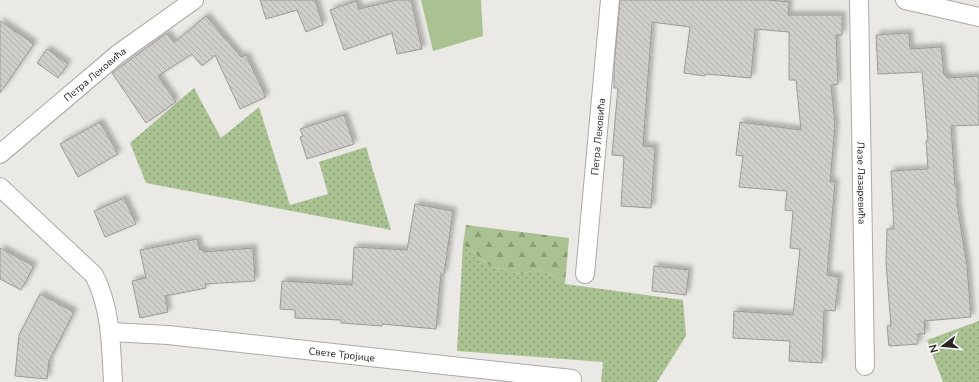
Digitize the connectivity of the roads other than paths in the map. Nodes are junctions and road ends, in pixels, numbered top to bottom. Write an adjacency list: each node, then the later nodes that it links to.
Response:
1 (194, 0): 6 (street, Петра Лековића)
2 (610, 0): 8 (street, Петра Лековића)
3 (859, 0): 10 (street, Лазе Лазаревића)
4 (905, 0): 5 (street)
5 (979, 17)
6 (0, 154)
7 (0, 187): 9 (street)
8 (585, 274)
9 (111, 332): 11 (street, Свете Тројице); 12 (street)
10 (865, 366)
11 (572, 379)
12 (113, 382)

